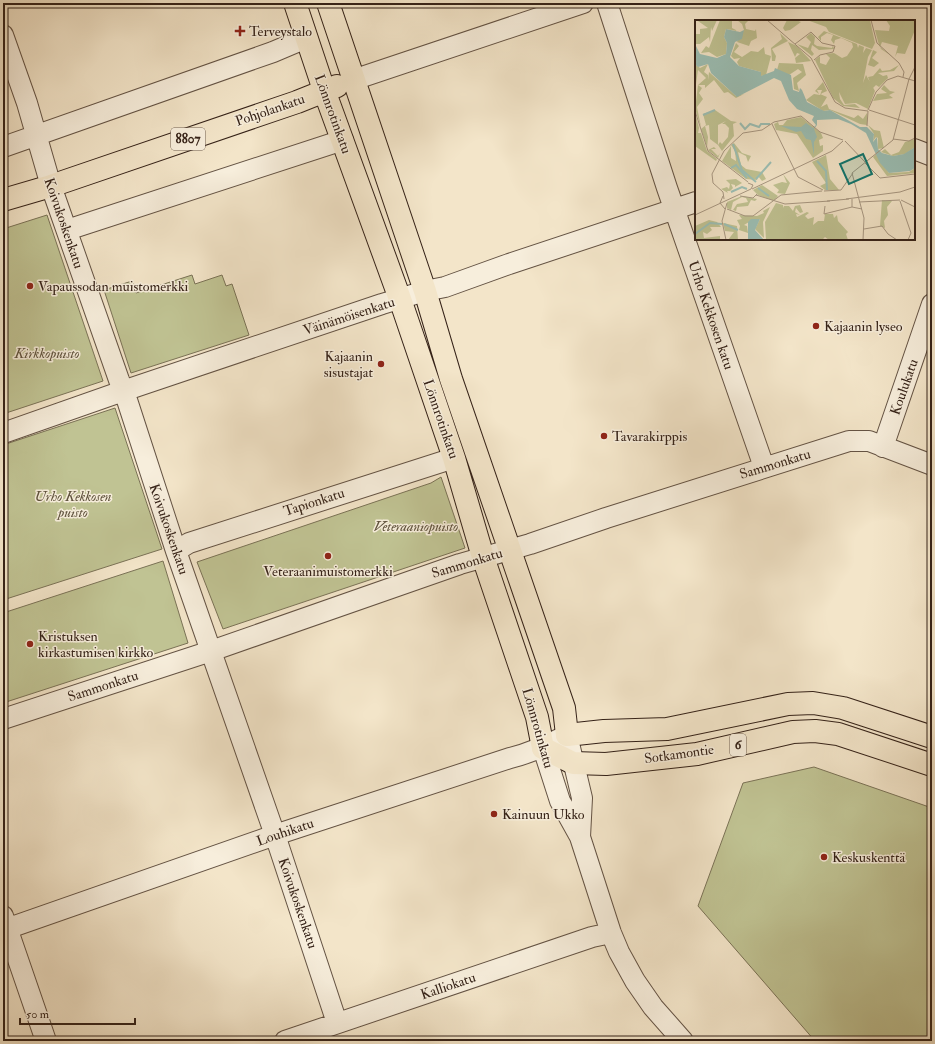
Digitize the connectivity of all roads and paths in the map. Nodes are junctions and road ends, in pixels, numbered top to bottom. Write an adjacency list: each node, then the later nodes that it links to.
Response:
1 (295, 3): 6 (main road, Lönnrotinkatu)
2 (328, 3): 7 (main road, Lönnrotinkatu)
3 (583, 3): 7 (street, Pohjolankatu)
4 (607, 3): 17 (street, Urho Kekkosen katu)
5 (3, 35): 9 (street, Koivukoskenkatu)
6 (306, 38): 8 (main road, Lönnrotinkatu); 9 (street)
7 (353, 80): 8 (main road, Pohjolankatu / 8807); 19 (main road, Lönnrotinkatu)
8 (324, 90): 10 (main road, Lönnrotinkatu); 14 (main road, Pohjolankatu / 8807)
9 (36, 134): 11 (street); 14 (street, Koivukoskenkatu)
10 (343, 140): 18 (street); 20 (main road, Lönnrotinkatu)
11 (3, 147)
12 (915, 149): 13 (street)
13 (932, 156)
14 (51, 186): 15 (main road, Pohjolankatu / 8807); 18 (street, Koivukoskenkatu)
15 (3, 200)
16 (695, 202): 17 (street, Väinämöisenkatu)
17 (674, 209): 19 (street, Väinämöisenkatu); 27 (street, Urho Kekkosen katu)
18 (67, 230): 22 (street, Koivukoskenkatu)
19 (425, 291): 20 (street, Väinämöisenkatu); 28 (main road, Lönnrotinkatu)
20 (400, 299): 22 (street, Väinämöisenkatu); 25 (main road, Lönnrotinkatu)
21 (932, 304): 24 (street, Koulukatu)
22 (123, 391): 23 (street, Väinämöisenkatu); 29 (street, Koivukoskenkatu)
23 (3, 433)
24 (883, 447): 26 (street, Sammonkatu); 27 (street, Sammonkatu)
25 (454, 458): 29 (street, Tapionkatu); 30 (main road, Lönnrotinkatu)
26 (932, 465)
27 (764, 468): 28 (street, Sammonkatu)
28 (509, 550): 30 (street, Sammonkatu); 33 (main road, Lönnrotinkatu)
29 (176, 551): 31 (street, Koivukoskenkatu)
30 (482, 557): 31 (street, Sammonkatu); 35 (main road, Lönnrotinkatu)
31 (211, 651): 32 (street, Sammonkatu); 38 (street, Koivukoskenkatu)
32 (3, 719)
33 (567, 735): 34 (main road, Sotkamontie / 6); 35 (street, Louhikatu); 36 (street, Lönnrotinkatu)
34 (932, 737)
35 (543, 748): 36 (main road, Sotkamontie / 6); 38 (street, Louhikatu); 39 (street, Lönnrotinkatu)
36 (573, 763): 37 (main road, Sotkamontie / 6); 39 (street, Lönnrotinkatu)
37 (932, 765)
38 (275, 835): 40 (street, Louhikatu); 42 (street, Koivukoskenkatu)
39 (580, 837): 41 (street, Lönnrotinkatu)
40 (4, 925): 43 (street)
41 (611, 933): 42 (street, Kalliokatu); 45 (street, Lönnrotinkatu)
42 (337, 1023): 44 (street, Kalliokatu)
43 (46, 1041)
44 (285, 1041)
45 (683, 1041)

